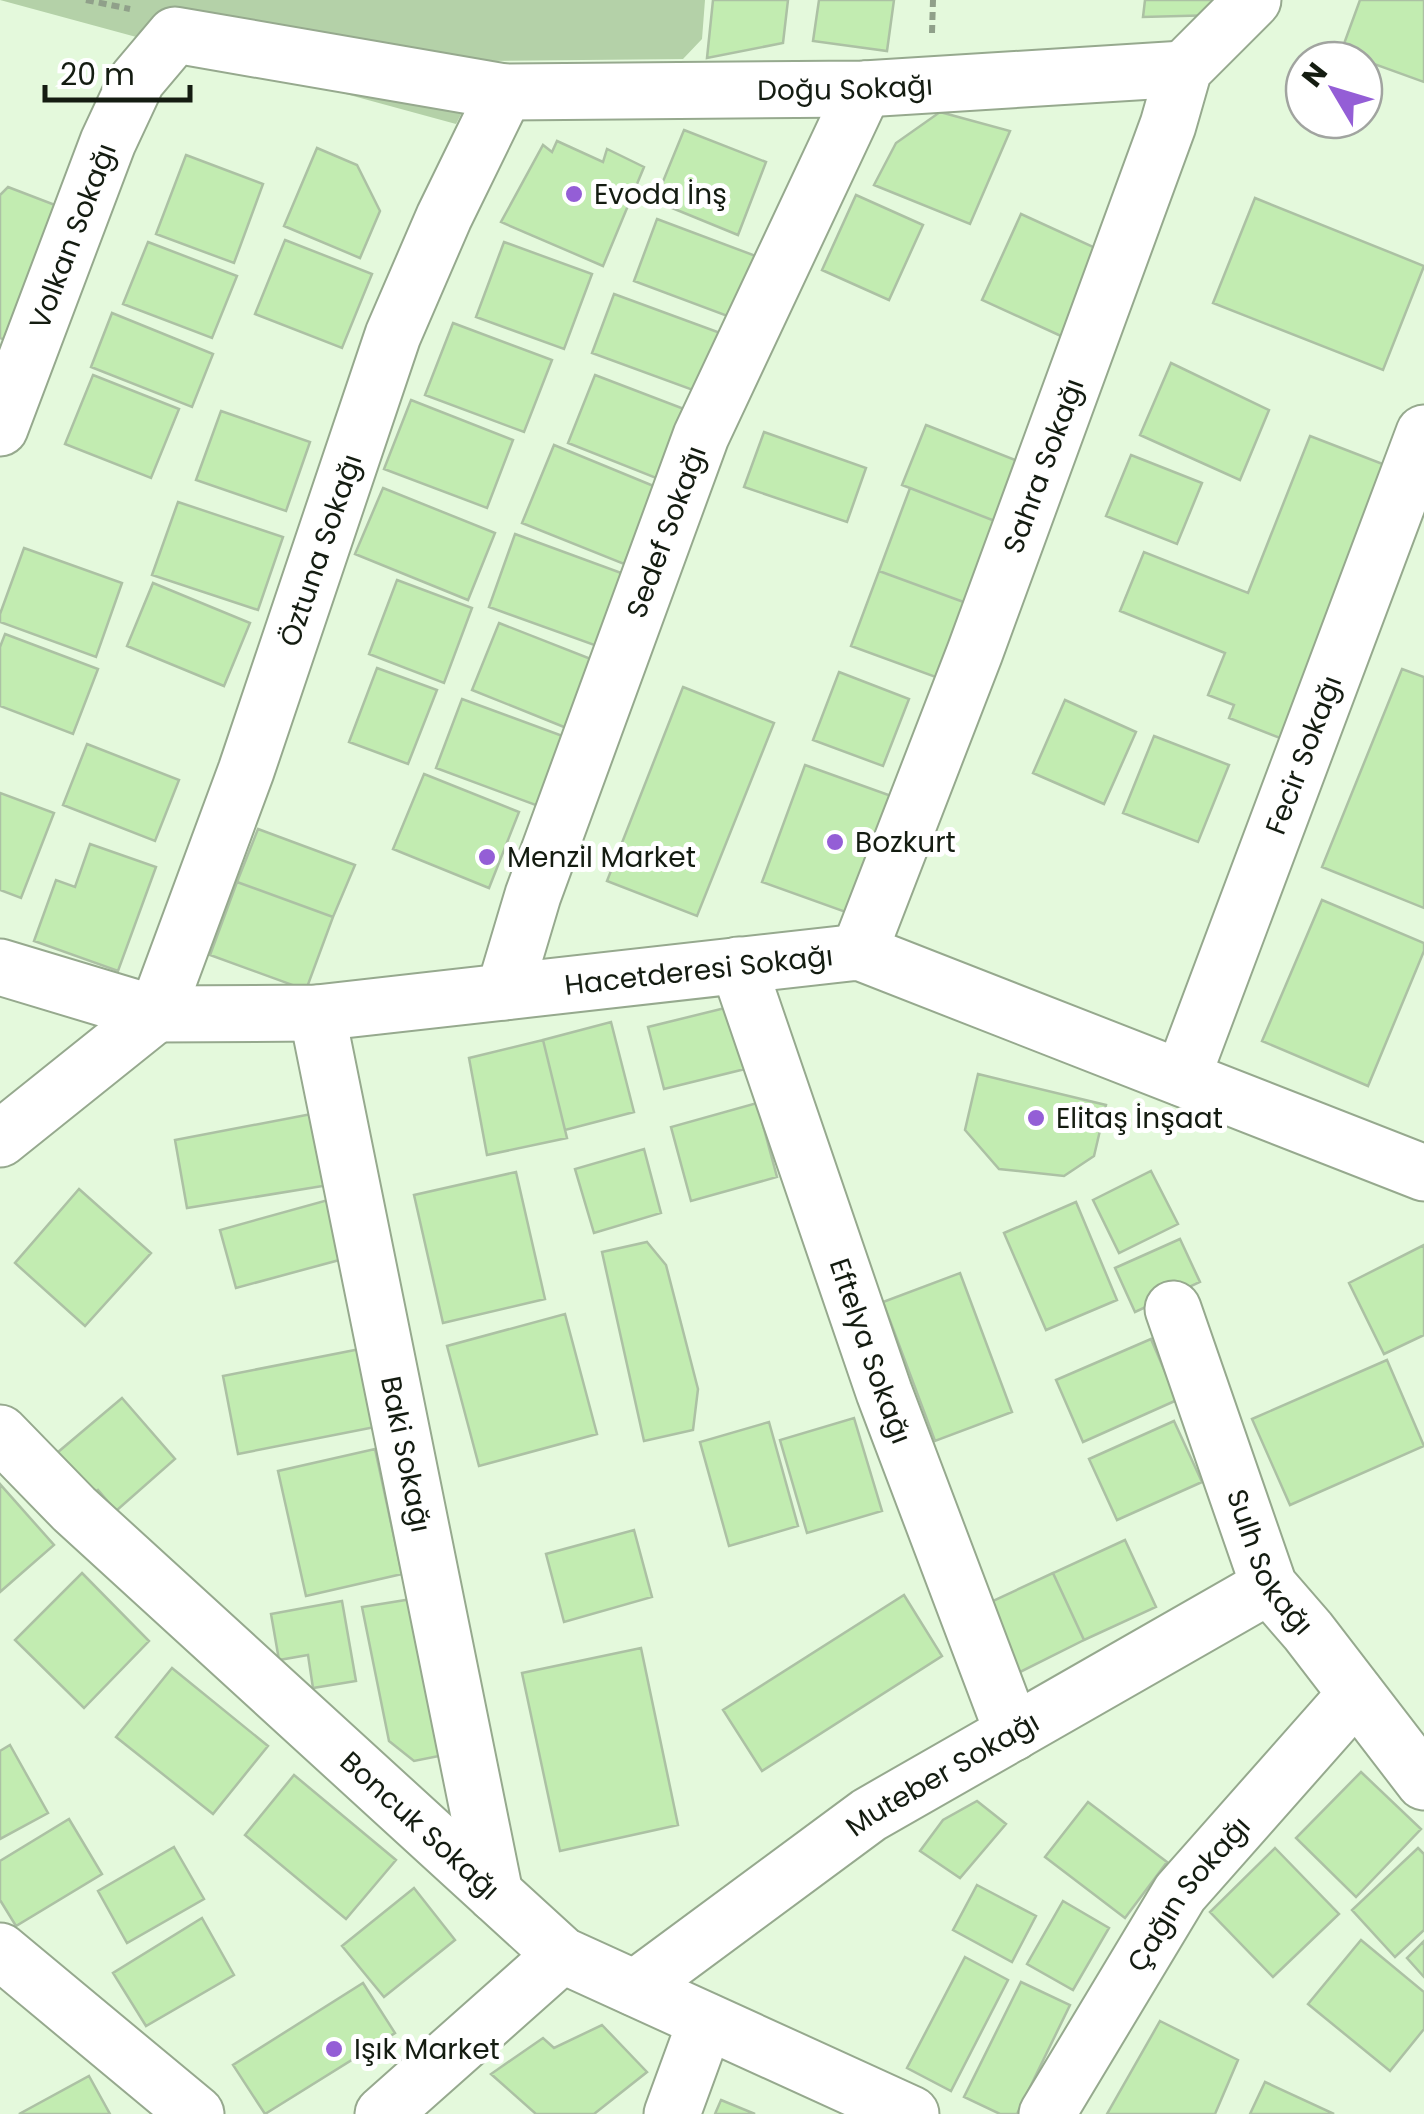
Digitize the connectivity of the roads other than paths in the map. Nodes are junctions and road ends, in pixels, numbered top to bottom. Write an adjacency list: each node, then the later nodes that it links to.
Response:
1 (1253, 0): 2 (street, Sahra Sokağı)
2 (1184, 69): 3 (street, Doğu Sokağı); 7 (street, Sahra Sokağı)
3 (864, 89): 4 (street, Doğu Sokağı); 10 (street, Sedef Sokağı)
4 (505, 92): 5 (street, Volkan Sokağı); 12 (street, Öztuna Sokağı)
5 (0, 428)
6 (1424, 433): 13 (street, Fecir Sokağı)
7 (859, 952): 8 (street, Hacetderesi Sokağı); 13 (street, Hacetderesi Sokağı)
8 (738, 966): 10 (street, Hacetderesi Sokağı); 20 (street, Eftelya Sokağı)
9 (0, 968): 12 (street, Hacetderesi Sokağı)
10 (504, 992): 11 (street, Hacetderesi Sokağı)
11 (317, 1013): 12 (street, Hacetderesi Sokağı); 22 (street, Baki Sokağı)
12 (156, 1014): 14 (street)
13 (1182, 1078): 15 (street, Hacetderesi Sokağı)
14 (0, 1139)
15 (1424, 1173)
16 (1174, 1309): 18 (street, Sulh Sokağı)
17 (0, 1432): 22 (street, Boncuk Sokağı)
18 (1269, 1586): 19 (street, Sulh Sokağı); 20 (street, Muteber Sokağı)
19 (1356, 1694): 21 (street, Sulh Sokağı); 31 (street, Çağın Sokağı)
20 (1013, 1733): 25 (street, Muteber Sokağı)
21 (1424, 1782)
22 (495, 1894): 24 (street, Boncuk Sokağı)
23 (0, 1951): 27 (street)
24 (562, 1955): 25 (street, Boncuk Sokağı); 28 (street)
25 (635, 1988): 26 (street, Boncuk Sokağı)
26 (706, 2021): 29 (street); 30 (street, Boncuk Sokağı)
27 (196, 2114)
28 (383, 2114)
29 (672, 2114)
30 (911, 2114)
31 (1047, 2114)

